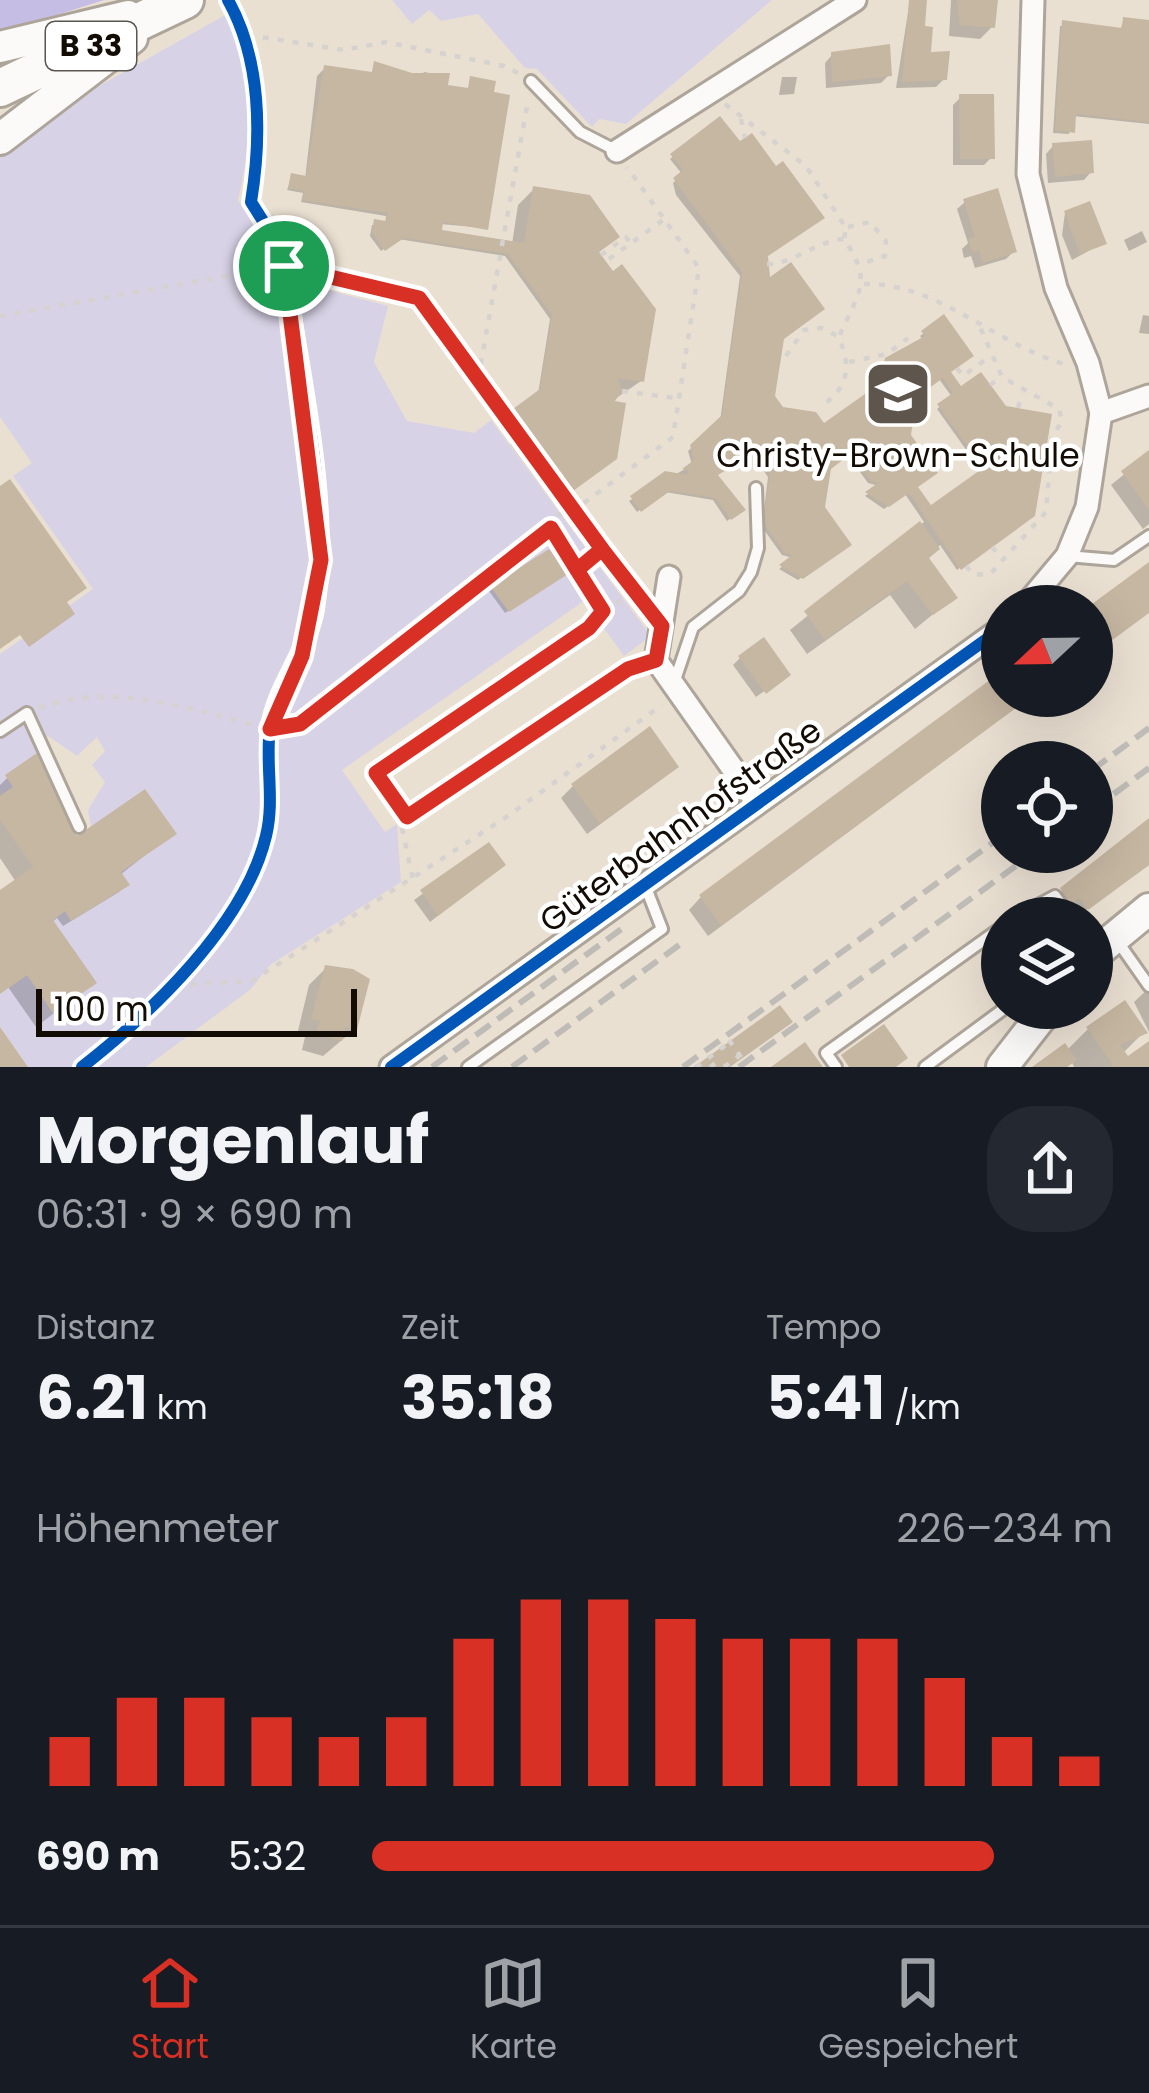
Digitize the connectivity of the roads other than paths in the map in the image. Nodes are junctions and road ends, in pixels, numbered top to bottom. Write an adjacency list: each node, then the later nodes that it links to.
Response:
1 (855, 0): 8 (street)
2 (1033, 0): 10 (street)
3 (183, 2): 4 (main road); 6 (main road, B 33); 7 (main road)
4 (0, 47)
5 (531, 81): 8 (lane)
6 (0, 88)
7 (0, 139)
8 (617, 152)
9 (1149, 396): 10 (street)
10 (1101, 413): 13 (street)
11 (756, 488): 19 (lane)
12 (1149, 536): 13 (lane)
13 (1066, 556): 15 (street)
14 (670, 577): 18 (street)
15 (1042, 585)
16 (589, 628): 18 (lane)
17 (981, 643): 21 (street, Güterbahnhofstraße)
18 (656, 660): 19 (street)
19 (675, 690): 21 (street)
20 (0, 731): 22 (lane)
21 (757, 803): 23 (street, Güterbahnhofstraße)
22 (79, 826)
23 (645, 884): 35 (street, Güterbahnhofstraße); 36 (lane)
24 (1149, 909): 25 (main road)
25 (1113, 937)
26 (981, 942): 29 (lane)
27 (1113, 959): 28 (lane)
28 (1149, 986)
29 (884, 1011): 30 (lane); 37 (lane)
30 (896, 1026)
31 (981, 1026): 34 (lane)
32 (1032, 1029): 38 (main road)
33 (916, 1053): 34 (lane)
34 (930, 1064)
35 (391, 1067)
36 (468, 1067)
37 (836, 1067)
38 (1002, 1067)

